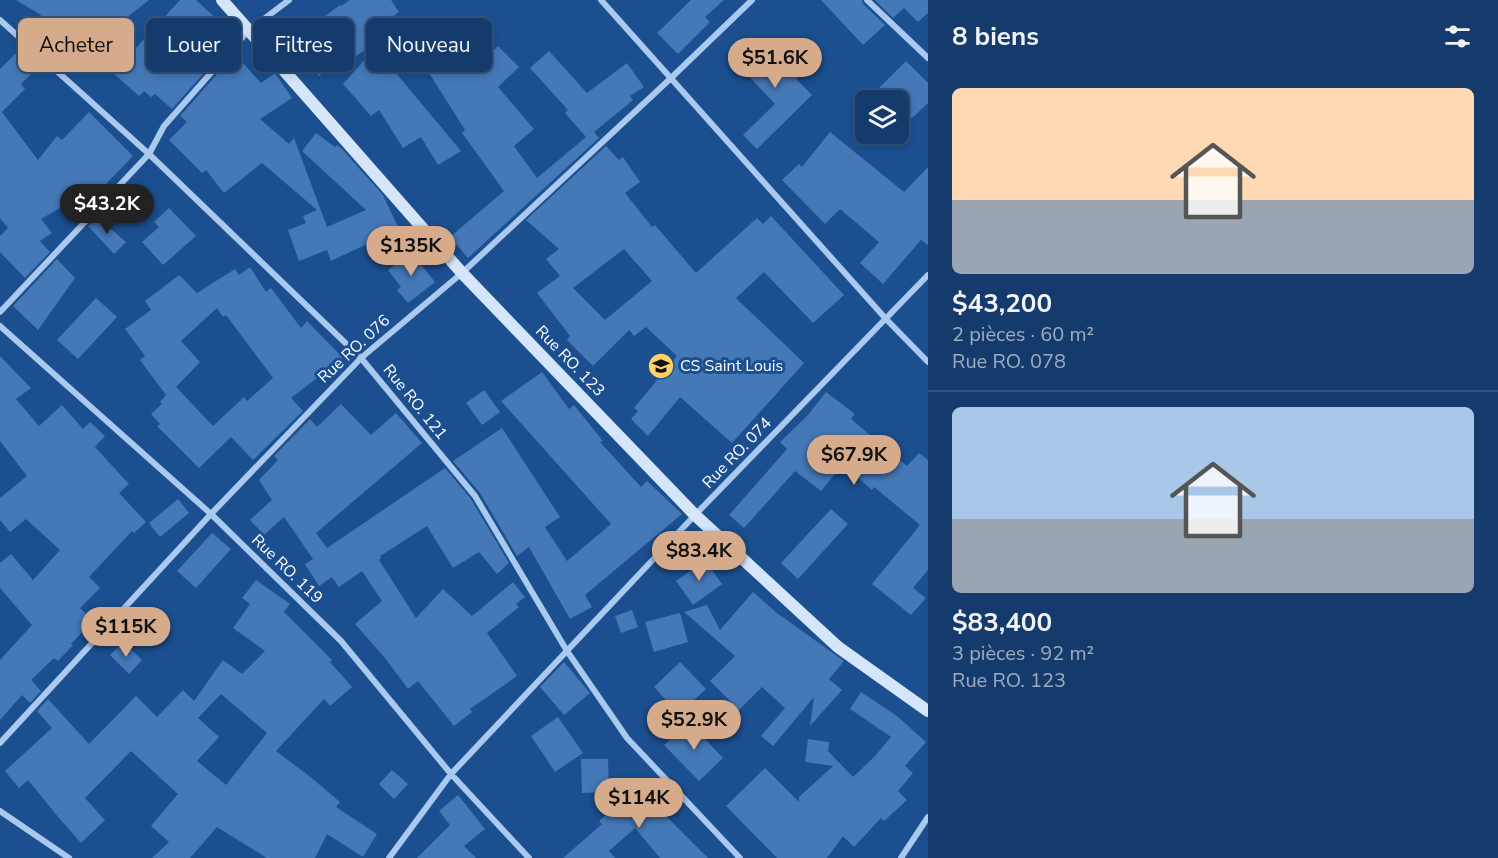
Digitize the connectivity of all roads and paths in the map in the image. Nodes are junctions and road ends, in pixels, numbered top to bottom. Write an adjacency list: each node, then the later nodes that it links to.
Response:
1 (222, 0): 7 (street, Rue RO. 123)
2 (289, 0): 7 (street)
3 (601, 0): 9 (street)
4 (752, 0): 9 (street, Rue RO. 076)
5 (867, 0): 8 (street)
6 (0, 20): 10 (street, Rue RO. 121)
7 (248, 31): 10 (street); 11 (street, Rue RO. 123)
8 (928, 57)
9 (670, 79): 11 (street, Rue RO. 076); 14 (street)
10 (149, 154): 13 (street); 16 (street, Rue RO. 121)
11 (462, 273): 16 (street, Rue RO. 076); 19 (street, Rue RO. 123)
12 (928, 275): 14 (street, Rue RO. 074)
13 (0, 312)
14 (886, 319): 17 (street); 19 (street, Rue RO. 074)
15 (0, 326): 18 (street, Rue RO. 119)
16 (361, 358): 18 (street, Rue RO. 076); 20 (street, Rue RO. 121)
17 (928, 362)
18 (211, 514): 22 (street, Rue RO. 076); 23 (street, Rue RO. 119)
19 (695, 515): 20 (street, Rue RO. 074); 21 (street, Rue RO. 123)
20 (567, 651): 23 (street, Rue RO. 074); 29 (street, Rue RO. 121)
21 (928, 711)
22 (0, 743)
23 (451, 774): 27 (street, Rue RO. 074); 28 (street, Rue RO. 119)
24 (0, 811): 26 (street)
25 (928, 818): 30 (street)
26 (69, 858)
27 (389, 858)
28 (528, 858)
29 (740, 858)
30 (901, 858)

